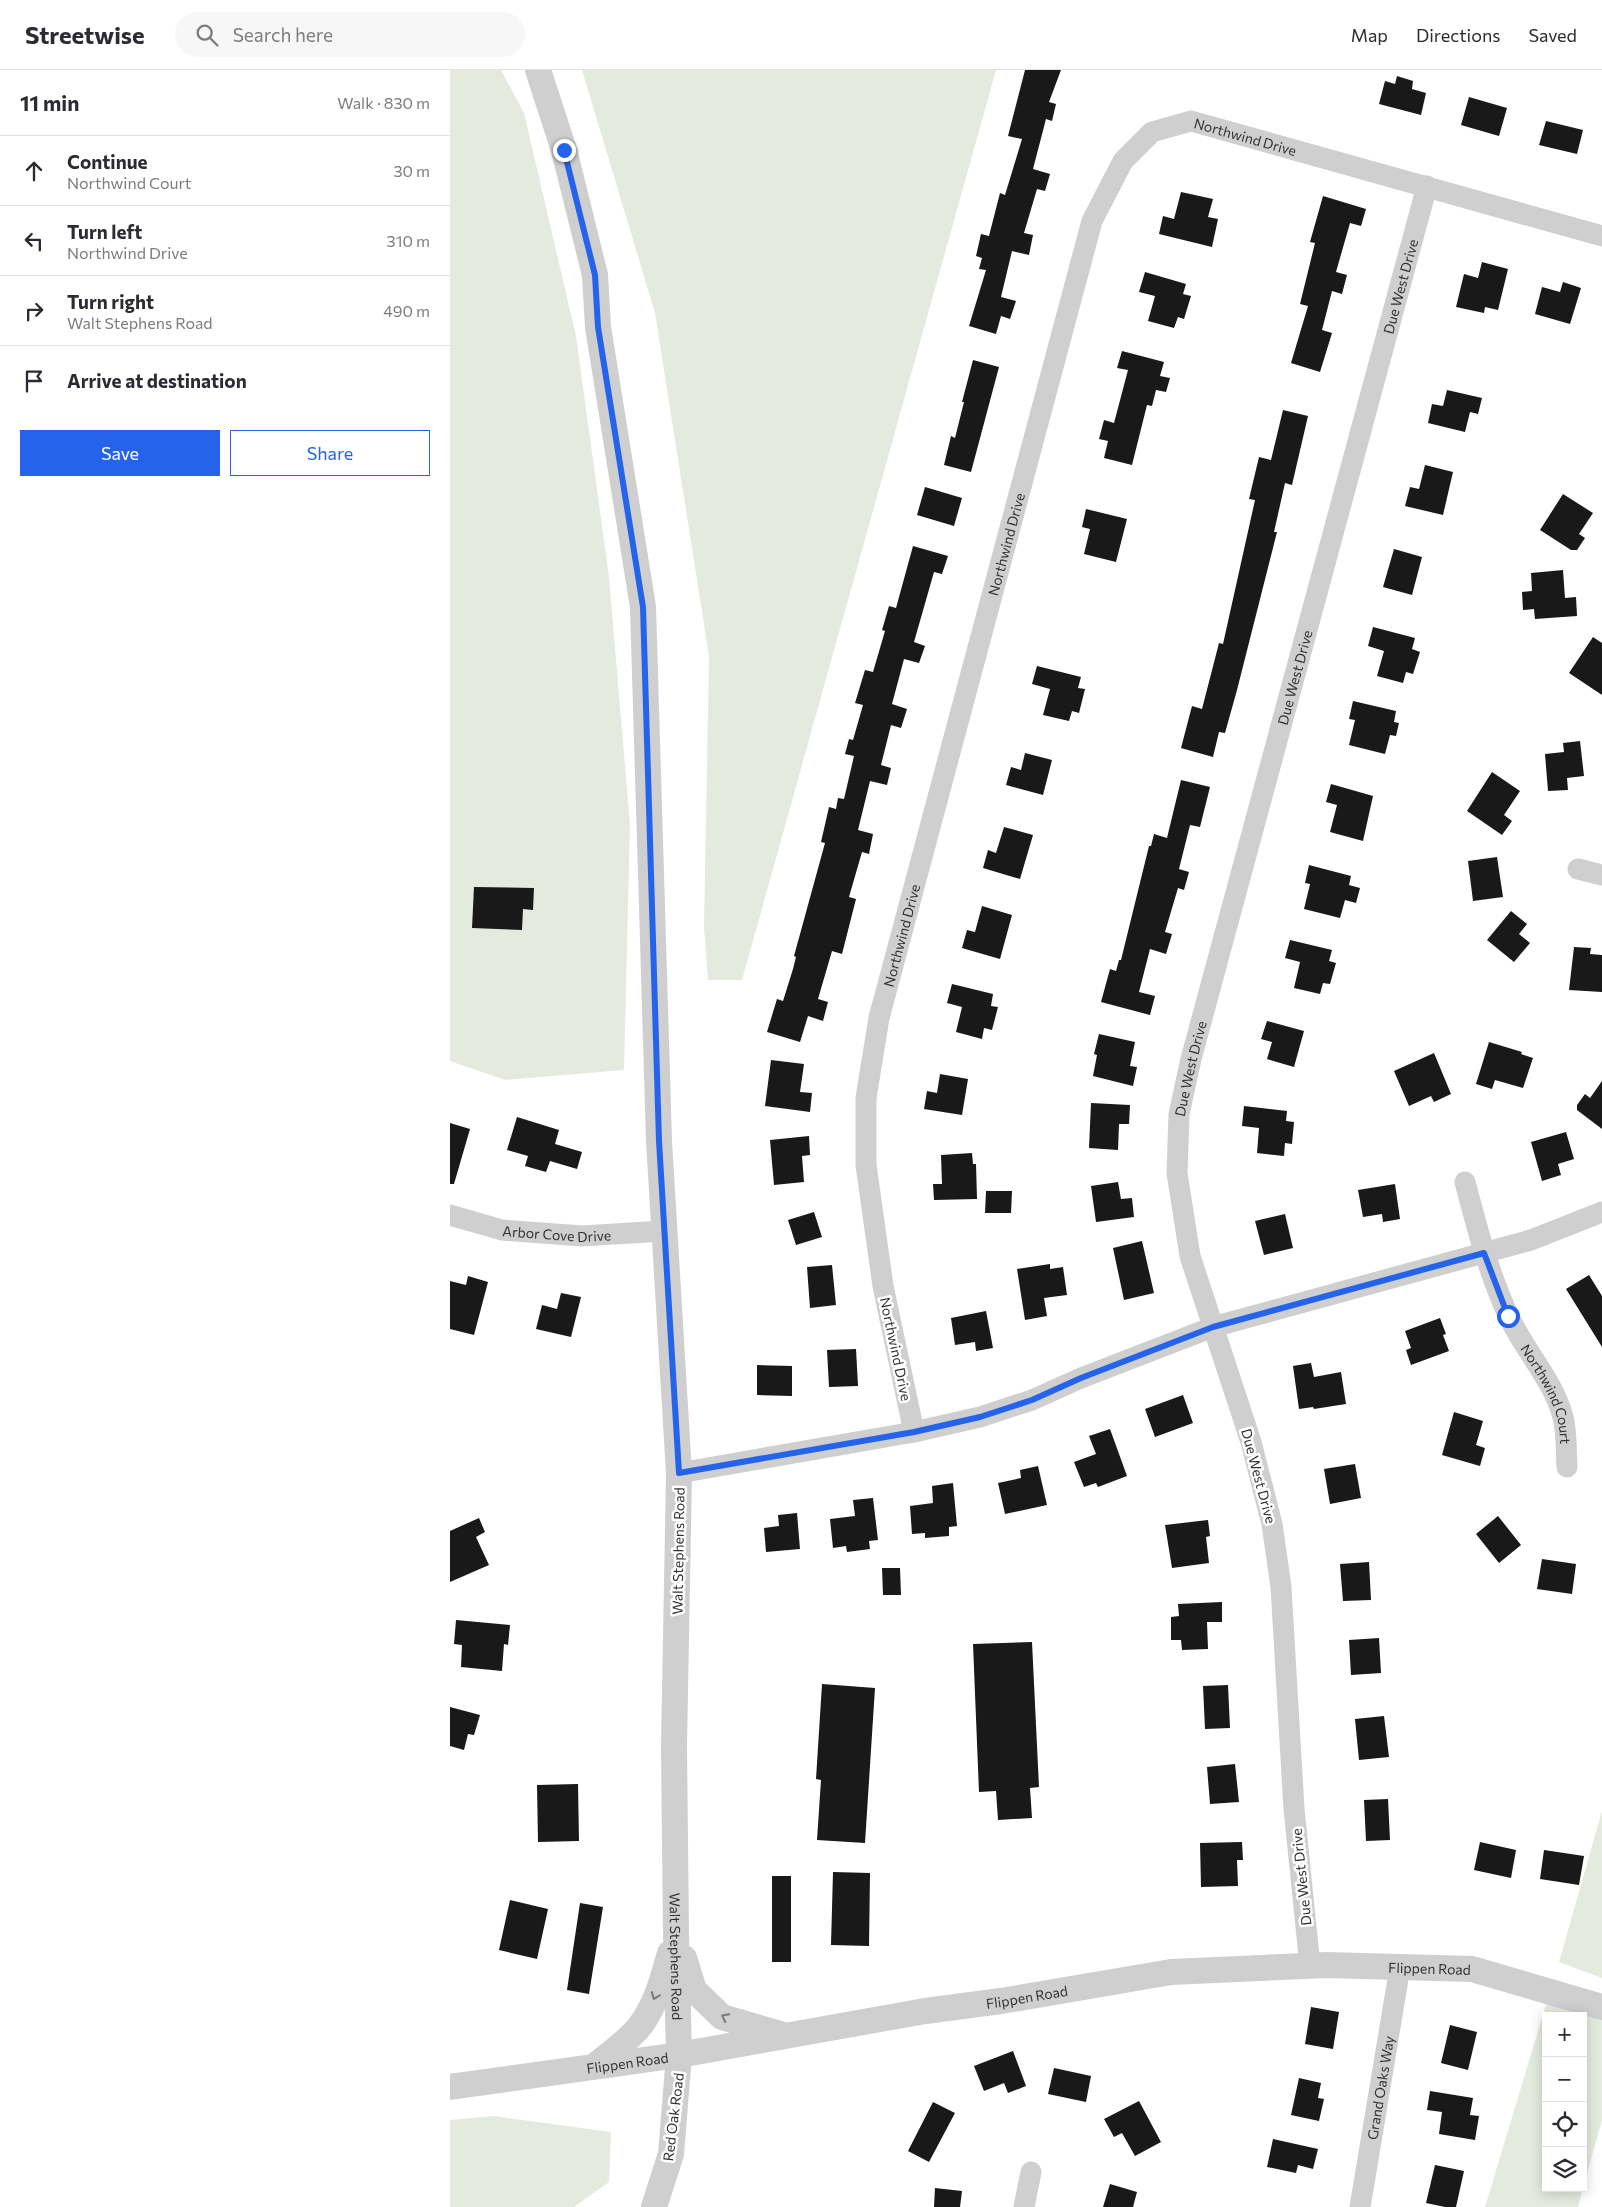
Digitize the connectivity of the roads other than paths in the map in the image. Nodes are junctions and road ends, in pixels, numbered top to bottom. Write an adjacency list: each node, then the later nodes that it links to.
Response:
1 (538, 70): 9 (street, Walt Stephens Road)
2 (1427, 186): 3 (street, Northwind Drive); 11 (street, Due West Drive); 12 (street, Northwind Drive)
3 (1602, 236)
4 (1578, 869): 5 (street)
5 (1602, 875)
6 (1465, 1182): 10 (street, Northwind Court)
7 (1602, 1212): 10 (street)
8 (450, 1215): 9 (street, Arbor Cove Drive)
9 (664, 1231): 14 (street, Walt Stephens Road)
10 (1484, 1253): 11 (street); 13 (street, Northwind Court)
11 (1213, 1327): 12 (street); 16 (street, Due West Drive)
12 (914, 1432): 14 (street)
13 (1567, 1467)
14 (679, 1473): 15 (street, Walt Stephens Road)
15 (676, 1933): 19 (street, one-way to 15); 20 (street, Walt Stephens Road); 21 (street, one-way to 21)
16 (1310, 1966): 17 (street, Flippen Road); 19 (street, Flippen Road)
17 (1400, 1967): 18 (street, Flippen Road); 26 (street, Grand Oaks Way)
18 (1602, 2007)
19 (788, 2037): 20 (street, Flippen Road)
20 (679, 2055): 21 (street, Flippen Road); 24 (street, Red Oak Road)
21 (596, 2065): 22 (street, Flippen Road)
22 (450, 2087)
23 (1031, 2172): 25 (street)
24 (654, 2207)
25 (1024, 2207)
26 (1360, 2207)

